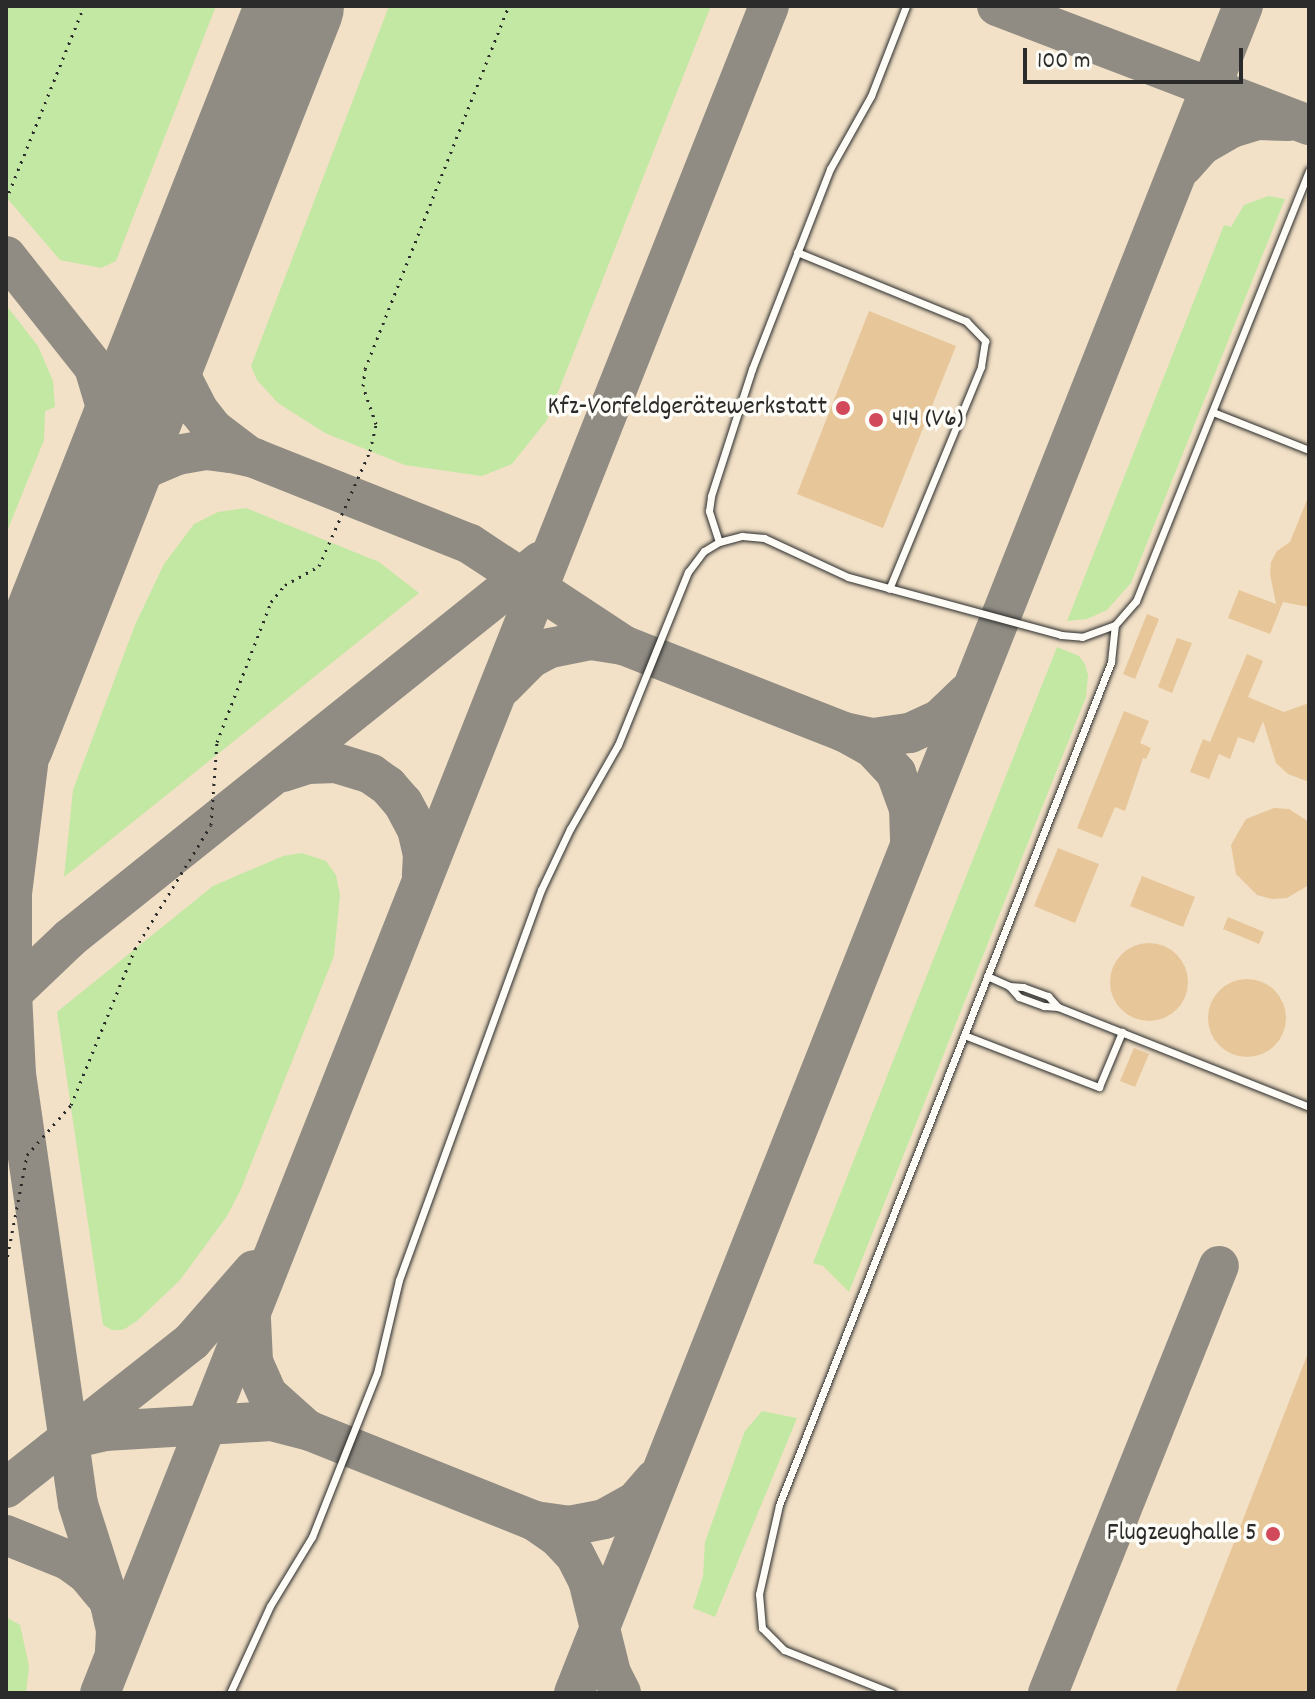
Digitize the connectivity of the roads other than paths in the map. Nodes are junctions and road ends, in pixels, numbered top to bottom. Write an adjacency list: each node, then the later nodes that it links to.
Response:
1 (906, 6): 3 (lane)
2 (1309, 170): 4 (lane)
3 (797, 252): 6 (lane); 7 (lane)
4 (1213, 412): 5 (lane); 8 (lane)
5 (1309, 450)
6 (719, 542): 7 (lane); 13 (lane)
7 (889, 589): 8 (lane)
8 (1115, 625): 9 (lane)
9 (987, 976): 10 (lane); 11 (lane)
10 (1122, 1032): 11 (lane); 12 (lane)
11 (964, 1035): 14 (lane)
12 (1309, 1107)
13 (230, 1693)
14 (892, 1693)

